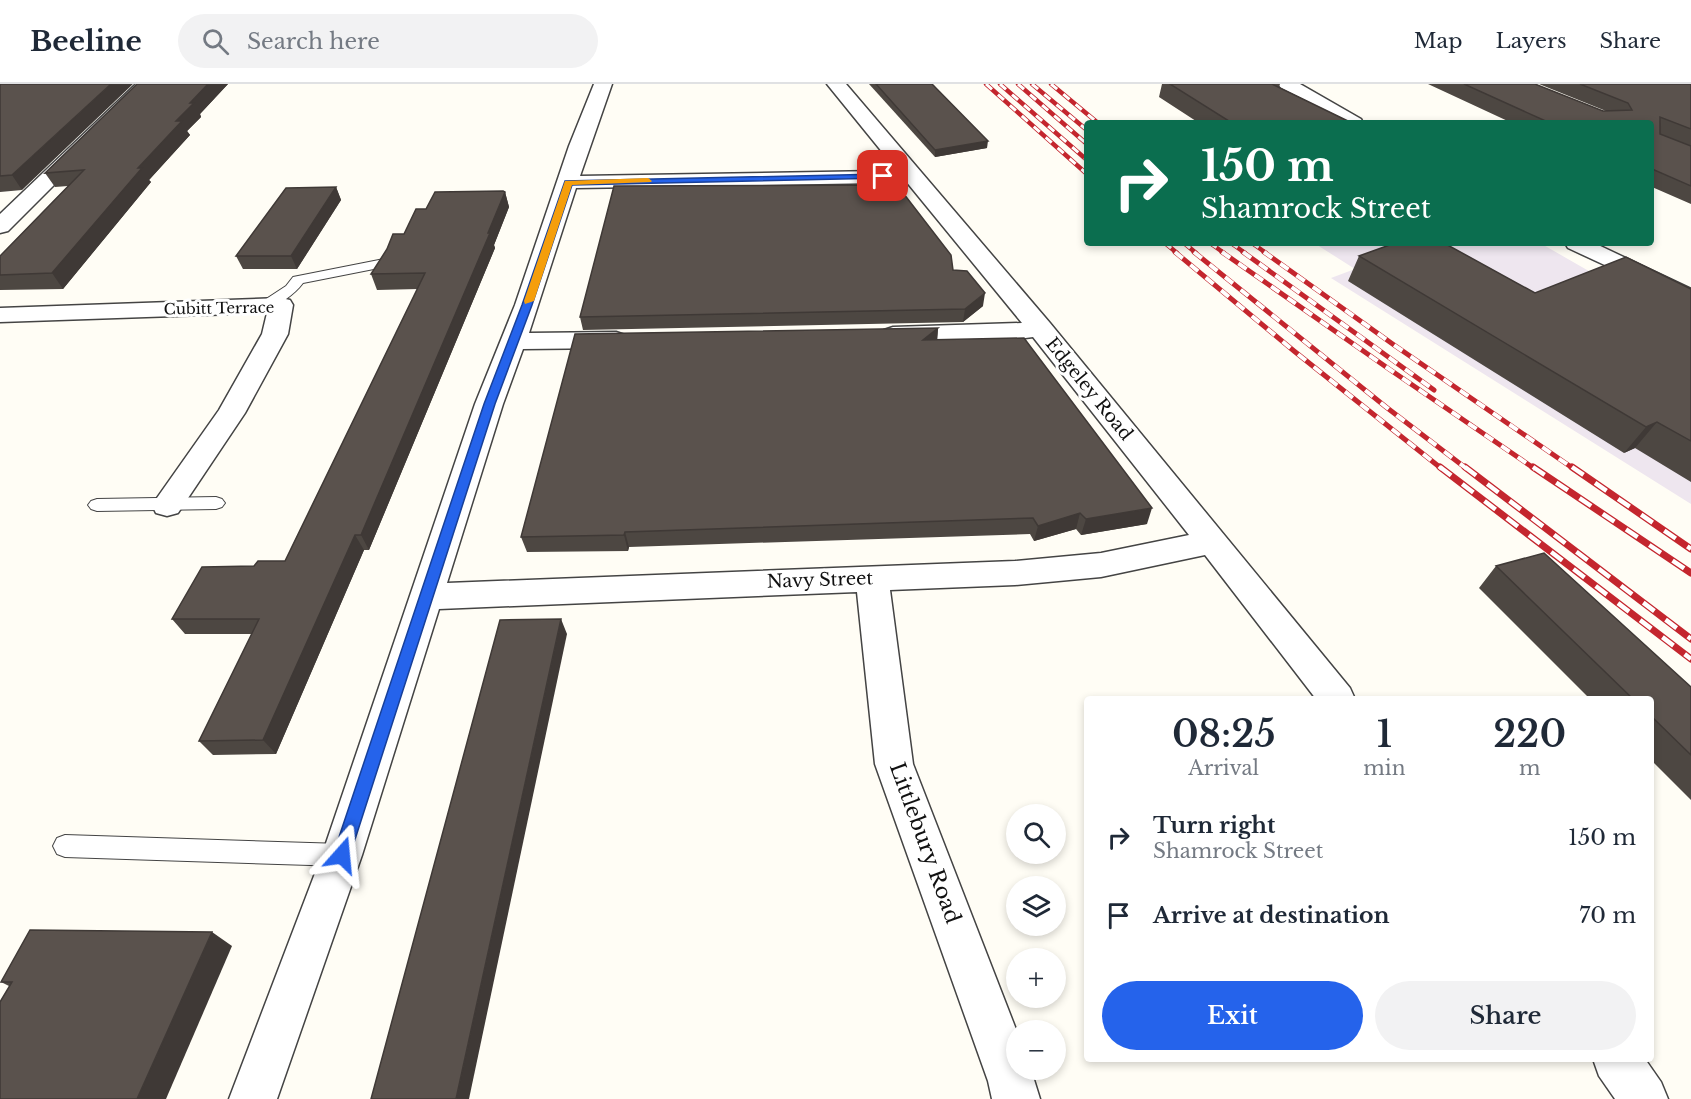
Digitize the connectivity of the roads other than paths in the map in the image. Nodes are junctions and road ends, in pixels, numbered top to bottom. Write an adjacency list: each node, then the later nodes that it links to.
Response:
1 (146, 84): 8 (street)
2 (603, 84): 7 (street)
3 (836, 84): 6 (street, Edgeley Road)
4 (1287, 84): 5 (street)
5 (1349, 120)
6 (909, 172): 7 (street); 15 (street, Edgeley Road)
7 (568, 182): 18 (street)
8 (9, 208): 9 (street)
9 (0, 226)
10 (1582, 246): 12 (street)
11 (384, 263): 13 (lane)
12 (1691, 298)
13 (264, 305): 14 (street, Cubitt Terrace); 21 (street, Cubitt Terrace)
14 (0, 315)
15 (1041, 328): 16 (street); 22 (street, Edgeley Road)
16 (867, 335)
17 (641, 340): 18 (street)
18 (514, 341): 24 (street)
19 (216, 503): 21 (lane)
20 (97, 505): 21 (lane)
21 (167, 505)
22 (1211, 542): 23 (street, Navy Street); 25 (street, Edgeley Road)
23 (872, 578): 24 (street, Navy Street); 30 (street, Littlebury Road)
24 (427, 597): 27 (street)
25 (1335, 696)
26 (65, 846): 27 (lane)
27 (342, 855): 29 (street)
28 (1618, 1062): 31 (street)
29 (253, 1099)
30 (1016, 1099)
31 (1644, 1099)

